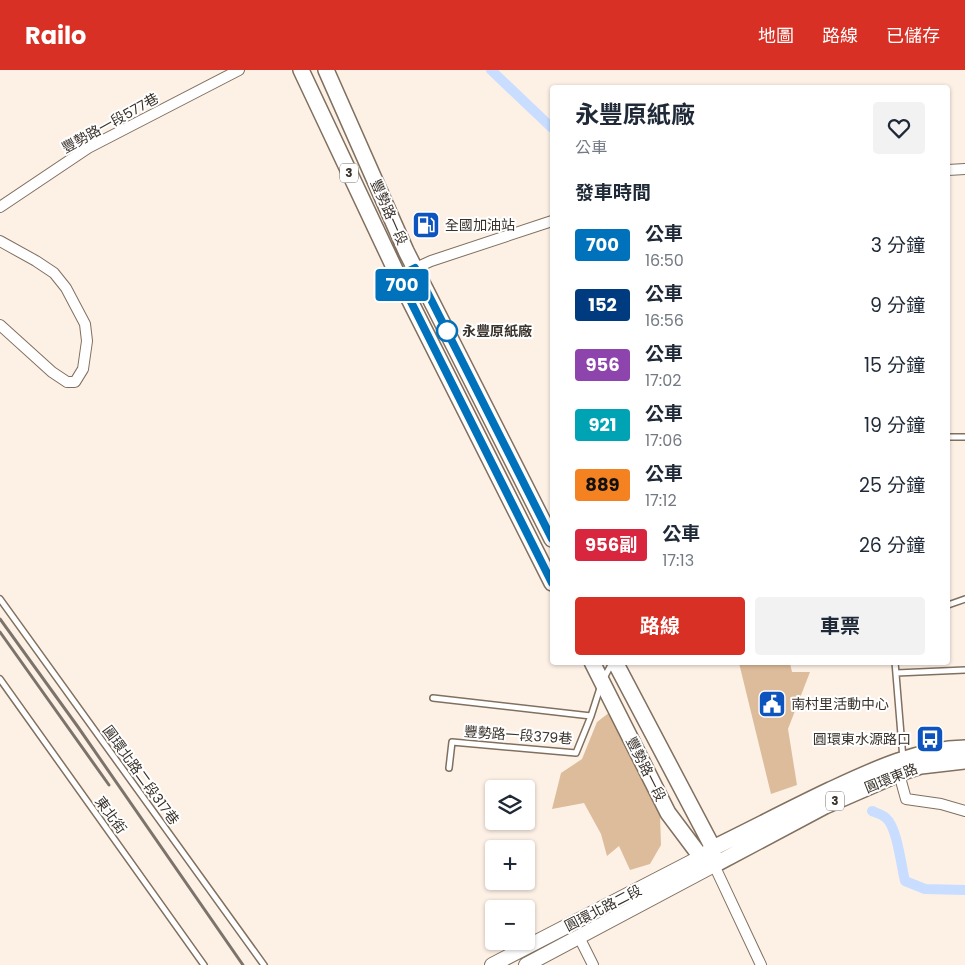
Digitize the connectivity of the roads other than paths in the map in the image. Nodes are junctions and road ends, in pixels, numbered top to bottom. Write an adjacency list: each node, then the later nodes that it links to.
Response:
1 (239, 70): 6 (street, 豐勢路一段577巷)
2 (302, 70): 10 (main road, 豐勢路一段 / 3)
3 (326, 70): 9 (main road, 豐勢路一段 / 3)
4 (965, 169): 5 (street)
5 (950, 170)
6 (0, 207)
7 (550, 222): 9 (street)
8 (0, 241): 11 (street)
9 (415, 268): 10 (street); 14 (main road, 豐勢路一段 / 3)
10 (398, 276): 15 (main road, 豐勢路一段 / 3)
11 (0, 325)
12 (965, 436): 13 (lane)
13 (950, 437)
14 (550, 534)
15 (550, 579)
16 (0, 598): 37 (lane, 圓環北路二段317巷)
17 (965, 599): 18 (lane)
18 (950, 604)
19 (594, 665): 26 (main road, 豐勢路一段)
20 (612, 665): 26 (lane, 豐勢路一段379巷)
21 (615, 665): 34 (main road, 豐勢路一段)
22 (895, 665): 24 (lane)
23 (965, 670): 24 (lane)
24 (896, 673): 31 (lane)
25 (0, 679): 36 (lane, 東北街)
26 (602, 682): 28 (lane, 豐勢路一段379巷); 34 (main road, 豐勢路一段)
27 (433, 698): 28 (lane)
28 (592, 716): 32 (lane, 豐勢路一段379巷)
29 (965, 748): 31 (main road, 圓環東路 / 3)
30 (965, 761): 31 (main road, 圓環東路 / 3)
31 (903, 766): 33 (street); 34 (main road, 圓環東路 / 3)
32 (449, 768)
33 (965, 811)
34 (709, 857): 35 (street, 圓環北路二段); 38 (street, 圓環北路二段); 41 (street, 豐勢路一段)
35 (579, 938): 39 (street, 圓環北路二段); 40 (street)
36 (204, 965)
37 (264, 965)
38 (492, 965)
39 (526, 965)
40 (593, 965)
41 (761, 965)

